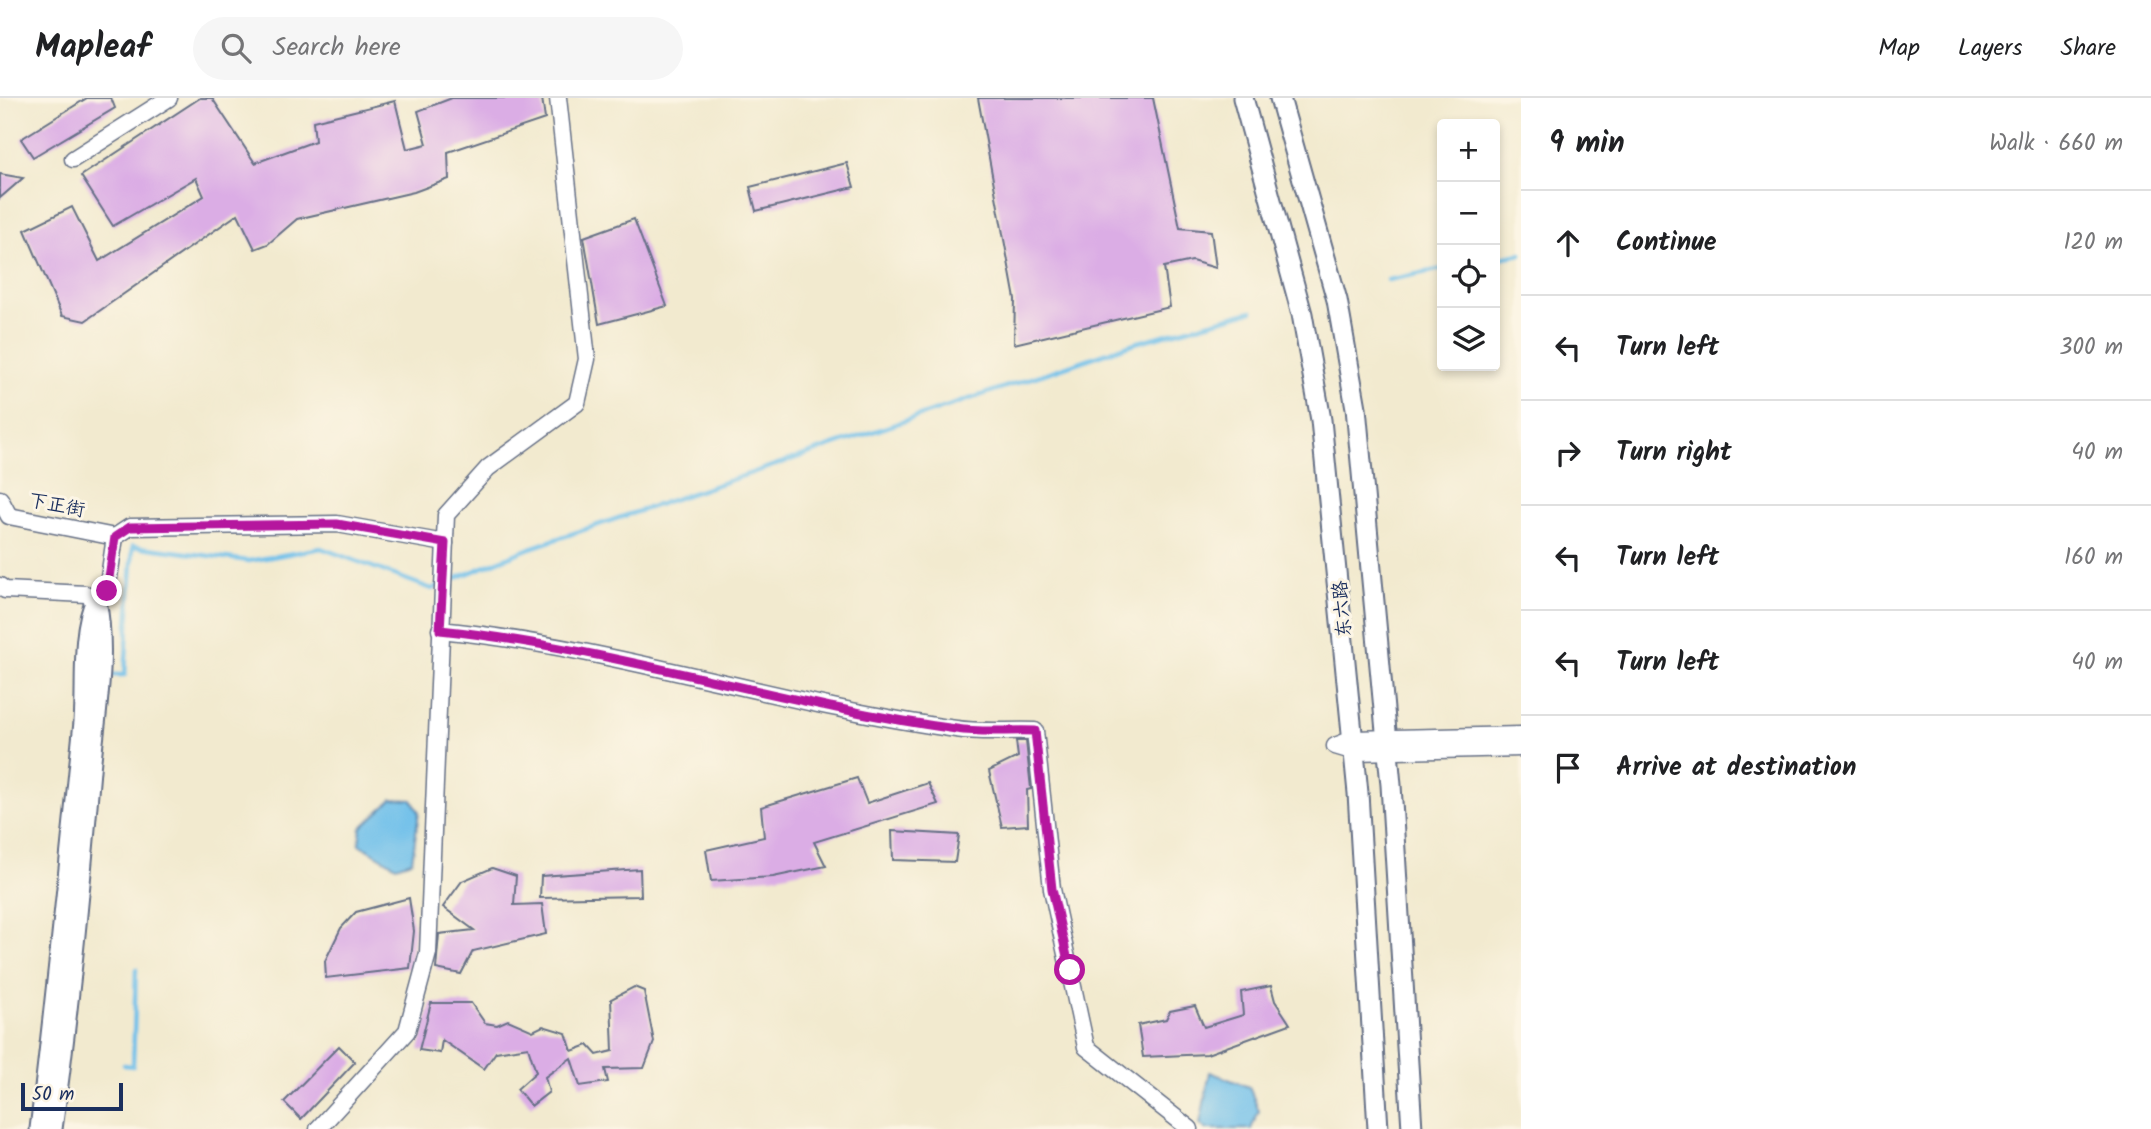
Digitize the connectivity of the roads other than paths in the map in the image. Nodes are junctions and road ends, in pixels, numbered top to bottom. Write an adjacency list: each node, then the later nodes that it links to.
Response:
1 (169, 98): 5 (street)
2 (558, 98): 8 (street)
3 (1243, 98): 14 (main road, 东六路)
4 (1280, 98): 13 (main road, 东六路)
5 (73, 159)
6 (0, 499): 7 (street, 下正街)
7 (115, 537): 8 (street); 10 (street)
8 (445, 543): 11 (street)
9 (0, 586): 10 (street)
10 (96, 601): 16 (main road); 17 (main road)
11 (440, 630): 18 (street); 19 (street)
12 (1521, 735): 13 (street)
13 (1388, 745): 14 (street); 15 (street); 21 (main road, 东六路)
14 (1354, 746): 20 (main road, 东六路)
15 (1521, 748)
16 (40, 1129)
17 (52, 1129)
18 (318, 1129)
19 (1190, 1129)
20 (1378, 1129)
21 (1412, 1129)

